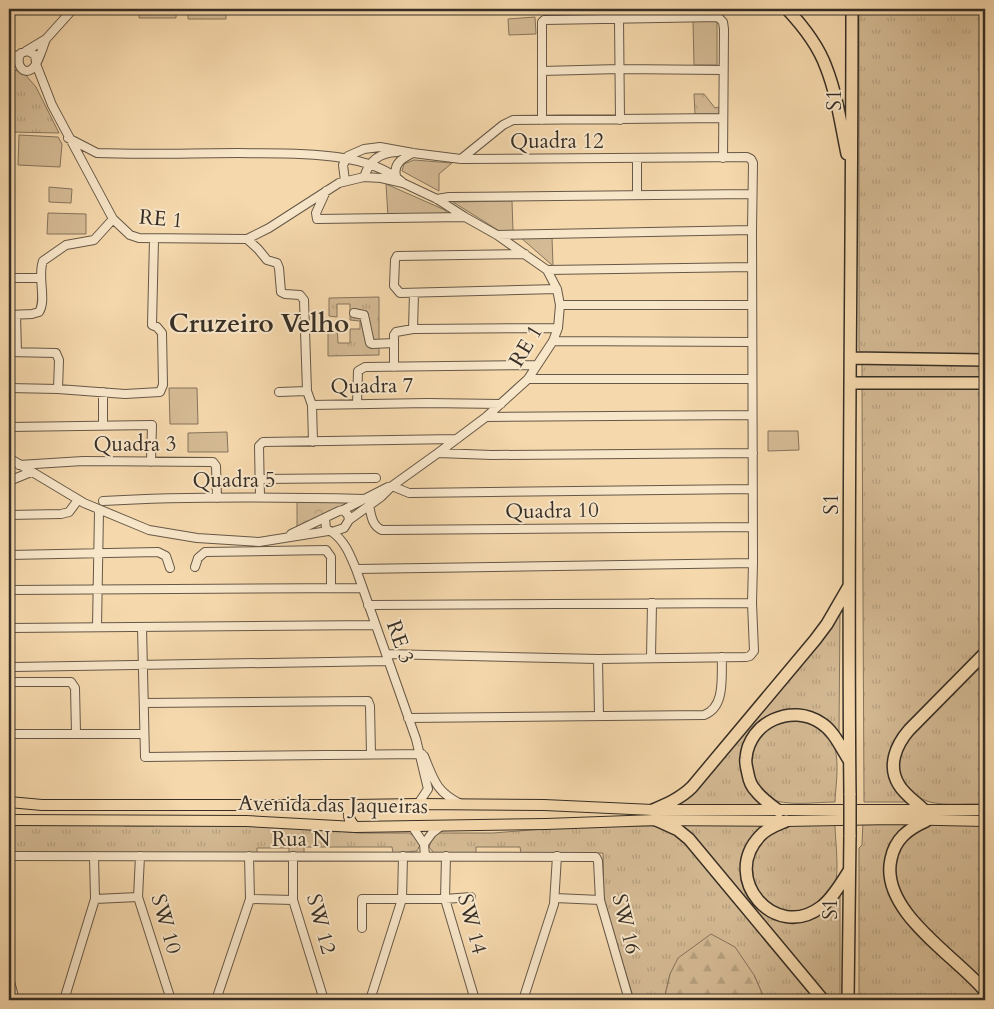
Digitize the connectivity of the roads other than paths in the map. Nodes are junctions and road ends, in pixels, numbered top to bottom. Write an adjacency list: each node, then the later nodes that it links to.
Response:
1 (787, 9): 29 (highway)
2 (852, 9): 29 (highway, S1)
3 (71, 10): 5 (street)
4 (619, 18): 11 (street); 12 (street, Quadra 12); 13 (street, Quadra 12)
5 (46, 39): 6 (street); 9 (street)
6 (23, 53): 7 (street); 9 (street); 10 (street)
7 (9, 57)
8 (9, 63): 10 (street)
9 (36, 63): 10 (street); 14 (street, RE 1)
10 (22, 68): 14 (street, RE 1)
11 (619, 70): 12 (street); 13 (street); 17 (street)
12 (723, 70): 15 (street, Quadra 12)
13 (542, 71): 16 (street, Quadra 12)
14 (47, 95): 18 (street, RE 1)
15 (723, 118): 17 (street, Quadra 12); 21 (street)
16 (542, 120): 17 (street, Quadra 12); 23 (street, Quadra 12)
17 (620, 120)
18 (68, 138): 19 (street, RE 1); 26 (street, RE 1)
19 (97, 152): 22 (street, RE 1); 26 (street)
20 (410, 152): 22 (street); 23 (street); 25 (street); 27 (street)
21 (723, 158): 24 (street, Quadra 12); 33 (street, Quadra 12)
22 (345, 159): 25 (street, RE 1); 30 (street)
23 (461, 159): 24 (street, Quadra 12)
24 (637, 159): 34 (street)
25 (371, 164): 27 (street, RE 1); 28 (street)
26 (85, 168): 39 (street, RE 1)
27 (396, 176): 31 (street, RE 1)
28 (364, 178): 30 (street, RE 1); 31 (street, RE 1)
29 (852, 178): 63 (highway, S1)
30 (345, 181): 32 (street, RE 1)
31 (403, 183): 35 (street, RE 1)
32 (326, 190): 36 (street, RE 1); 37 (street)
33 (752, 194): 34 (street); 40 (street)
34 (637, 195): 35 (street)
35 (437, 198): 38 (street, RE 1)
36 (304, 205): 37 (street); 42 (street, RE 1)
37 (316, 214): 38 (street)
38 (465, 217): 41 (street, RE 1)
39 (113, 219): 43 (street, RE 1); 50 (street)
40 (752, 230): 41 (street); 47 (street)
41 (498, 235): 46 (street, RE 1)
42 (256, 236): 44 (street, RE 1); 45 (street)
43 (154, 238): 44 (street, RE 1); 74 (street)
44 (247, 239): 45 (street, Quadra 7)
45 (258, 249): 73 (street, Quadra 7)
46 (526, 254): 48 (street, RE 1); 52 (street)
47 (752, 267): 48 (street); 53 (street)
48 (547, 270): 51 (street, RE 1)
49 (9, 278): 50 (street)
50 (41, 278): 56 (street)
51 (557, 289): 52 (street); 54 (street, RE 1)
52 (414, 293): 58 (street)
53 (752, 305): 54 (street); 61 (street)
54 (560, 306): 57 (street, RE 1)
55 (354, 313): 59 (street)
56 (13, 315): 62 (street)
57 (558, 328): 58 (street); 60 (street, RE 1)
58 (413, 329): 59 (street)
59 (394, 339): 66 (street)
60 (553, 340): 61 (street); 65 (street, RE 1)
61 (752, 342): 68 (street)
62 (13, 352): 72 (street)
63 (852, 358): 64 (highway); 69 (highway, S1)
64 (985, 360)
65 (537, 365): 66 (street, Quadra 7); 67 (street, RE 1)
66 (394, 367): 76 (street, Quadra 7)
67 (528, 379): 68 (street); 77 (street, RE 1)
68 (752, 379): 79 (street)
69 (850, 383): 70 (highway); 116 (highway, S1)
70 (985, 383)
71 (9, 388): 72 (street)
72 (58, 389): 74 (street)
73 (307, 391): 75 (street); 78 (street, Quadra 7)
74 (103, 392): 81 (street)
75 (279, 392)
76 (357, 404): 77 (street, Quadra 7); 78 (street, Quadra 7)
77 (501, 404): 80 (street, RE 1)
78 (312, 405): 84 (street)
79 (752, 415): 80 (street); 86 (street)
80 (486, 416): 83 (street, RE 1)
81 (102, 425): 82 (street, Quadra 3); 88 (street, Quadra 3)
82 (9, 427)
83 (457, 439): 84 (street); 85 (street, RE 1)
84 (313, 442): 92 (street)
85 (438, 453): 86 (street); 94 (street, RE 1)
86 (753, 453): 95 (street)
87 (9, 458): 89 (street)
88 (151, 462): 89 (street, Quadra 3); 97 (street, Quadra 3)
89 (19, 465): 90 (street)
90 (31, 472): 93 (street); 98 (street)
91 (376, 478): 92 (street)
92 (260, 479): 96 (street)
93 (9, 482)
94 (392, 486): 95 (street, Quadra 10); 100 (street, RE 1)
95 (752, 489): 106 (street)
96 (260, 497): 97 (street, Quadra 5); 100 (street, Quadra 5)
97 (217, 498): 99 (street, Quadra 5)
98 (78, 500): 102 (street); 103 (street)
99 (103, 501)
100 (367, 502): 101 (street, RE 1); 105 (street, RE 1); 106 (street, Quadra 10)
101 (343, 510): 104 (street); 105 (street)
102 (99, 511): 108 (street); 110 (street)
103 (9, 515)
104 (325, 518): 107 (street); 108 (street)
105 (349, 522): 107 (street); 109 (street, RE 3)
106 (752, 527): 112 (street)
107 (330, 531): 108 (street); 109 (street, RE 3)
108 (284, 537)
109 (347, 549): 115 (street, RE 3)
110 (98, 554): 111 (street); 114 (street); 119 (street)
111 (9, 555)
112 (753, 563): 115 (street); 122 (street)
113 (195, 567): 117 (street)
114 (170, 568)
115 (356, 569): 118 (street, RE 3)
116 (850, 586): 144 (highway, S1); 152 (highway)
117 (331, 588): 118 (street); 119 (street)
118 (362, 588): 123 (street, RE 3)
119 (98, 589): 120 (street); 125 (street)
120 (9, 590)
121 (652, 603): 122 (street); 123 (street); 130 (street)
122 (752, 603): 131 (street)
123 (368, 605): 124 (street, RE 3)
124 (375, 625): 127 (street); 129 (street, RE 3)
125 (97, 627): 126 (street); 127 (street)
126 (9, 628)
127 (142, 628): 133 (street)
128 (985, 654): 153 (highway)
129 (387, 657): 132 (street); 133 (street); 138 (street, RE 3)
130 (651, 657): 131 (street); 132 (street)
131 (722, 657): 137 (street)
132 (598, 659): 137 (street)
133 (143, 665): 134 (street); 136 (street)
134 (9, 670)
135 (9, 682): 139 (street)
136 (144, 703): 141 (street); 143 (street)
137 (599, 715): 138 (street)
138 (408, 718): 142 (street, RE 3)
139 (76, 733): 140 (street); 141 (street)
140 (9, 734)
141 (144, 734): 143 (street)
142 (420, 751): 143 (street); 146 (street, RE 3); 149 (street, RE 3)
143 (371, 754)
144 (849, 760): 151 (highway); 172 (highway, S1, bridge)
145 (9, 802): 148 (main road, Avenida das Jaqueiras)
146 (418, 804): 148 (main road, Avenida das Jaqueiras); 149 (main road, Avenida das Jaqueiras)
147 (530, 805): 149 (main road, Avenida das Jaqueiras); 152 (main road, Avenida das Jaqueiras); 157 (main road)
148 (354, 806): 160 (main road)
149 (465, 806)
150 (985, 810): 153 (main road)
151 (780, 811): 152 (main road); 153 (main road)
152 (655, 815): 155 (main road); 157 (main road, Avenida das Jaqueiras); 194 (highway)
153 (925, 815): 155 (main road); 156 (main road); 184 (highway)
154 (9, 820): 160 (main road, Avenida das Jaqueiras)
155 (786, 821): 172 (highway)
156 (985, 821)
157 (525, 824): 159 (main road, Avenida das Jaqueiras)
158 (412, 826): 159 (main road, Avenida das Jaqueiras); 160 (main road, Avenida das Jaqueiras); 161 (street)
159 (441, 826): 161 (street)
160 (355, 828)
161 (424, 844): 168 (street)
162 (9, 856): 163 (street, Rua N)
163 (94, 856): 164 (street, Rua N); 176 (street)
164 (140, 856): 165 (street, Rua N); 173 (street, SW 10)
165 (249, 856): 166 (street, Rua N); 177 (street)
166 (293, 856): 167 (street, Rua N); 180 (street, SW 12)
167 (403, 856): 168 (street, Rua N); 178 (street)
168 (425, 856): 169 (street, Rua N)
169 (446, 856): 170 (street, Rua N); 179 (street, SW 14)
170 (557, 856): 171 (street, Rua N); 175 (street)
171 (594, 857): 181 (street, SW 16)
172 (849, 871): 195 (highway, S1)
173 (138, 897): 176 (street); 187 (street, SW 10)
174 (471, 897): 179 (street)
175 (555, 898): 181 (street); 192 (street)
176 (95, 899): 186 (street)
177 (250, 899): 180 (street); 188 (street)
178 (402, 899): 179 (street); 182 (street); 190 (street)
179 (445, 899): 191 (street, SW 14)
180 (293, 900): 189 (street, SW 12)
181 (600, 900): 193 (street, SW 16)
182 (362, 928)
183 (9, 978): 185 (street)
184 (985, 992)
185 (15, 1000)
186 (64, 1000)
187 (171, 1000)
188 (216, 1000)
189 (324, 1000)
190 (370, 1000)
191 (475, 1000)
192 (523, 1000)
193 (628, 1000)
194 (822, 1000)
195 (848, 1000)

